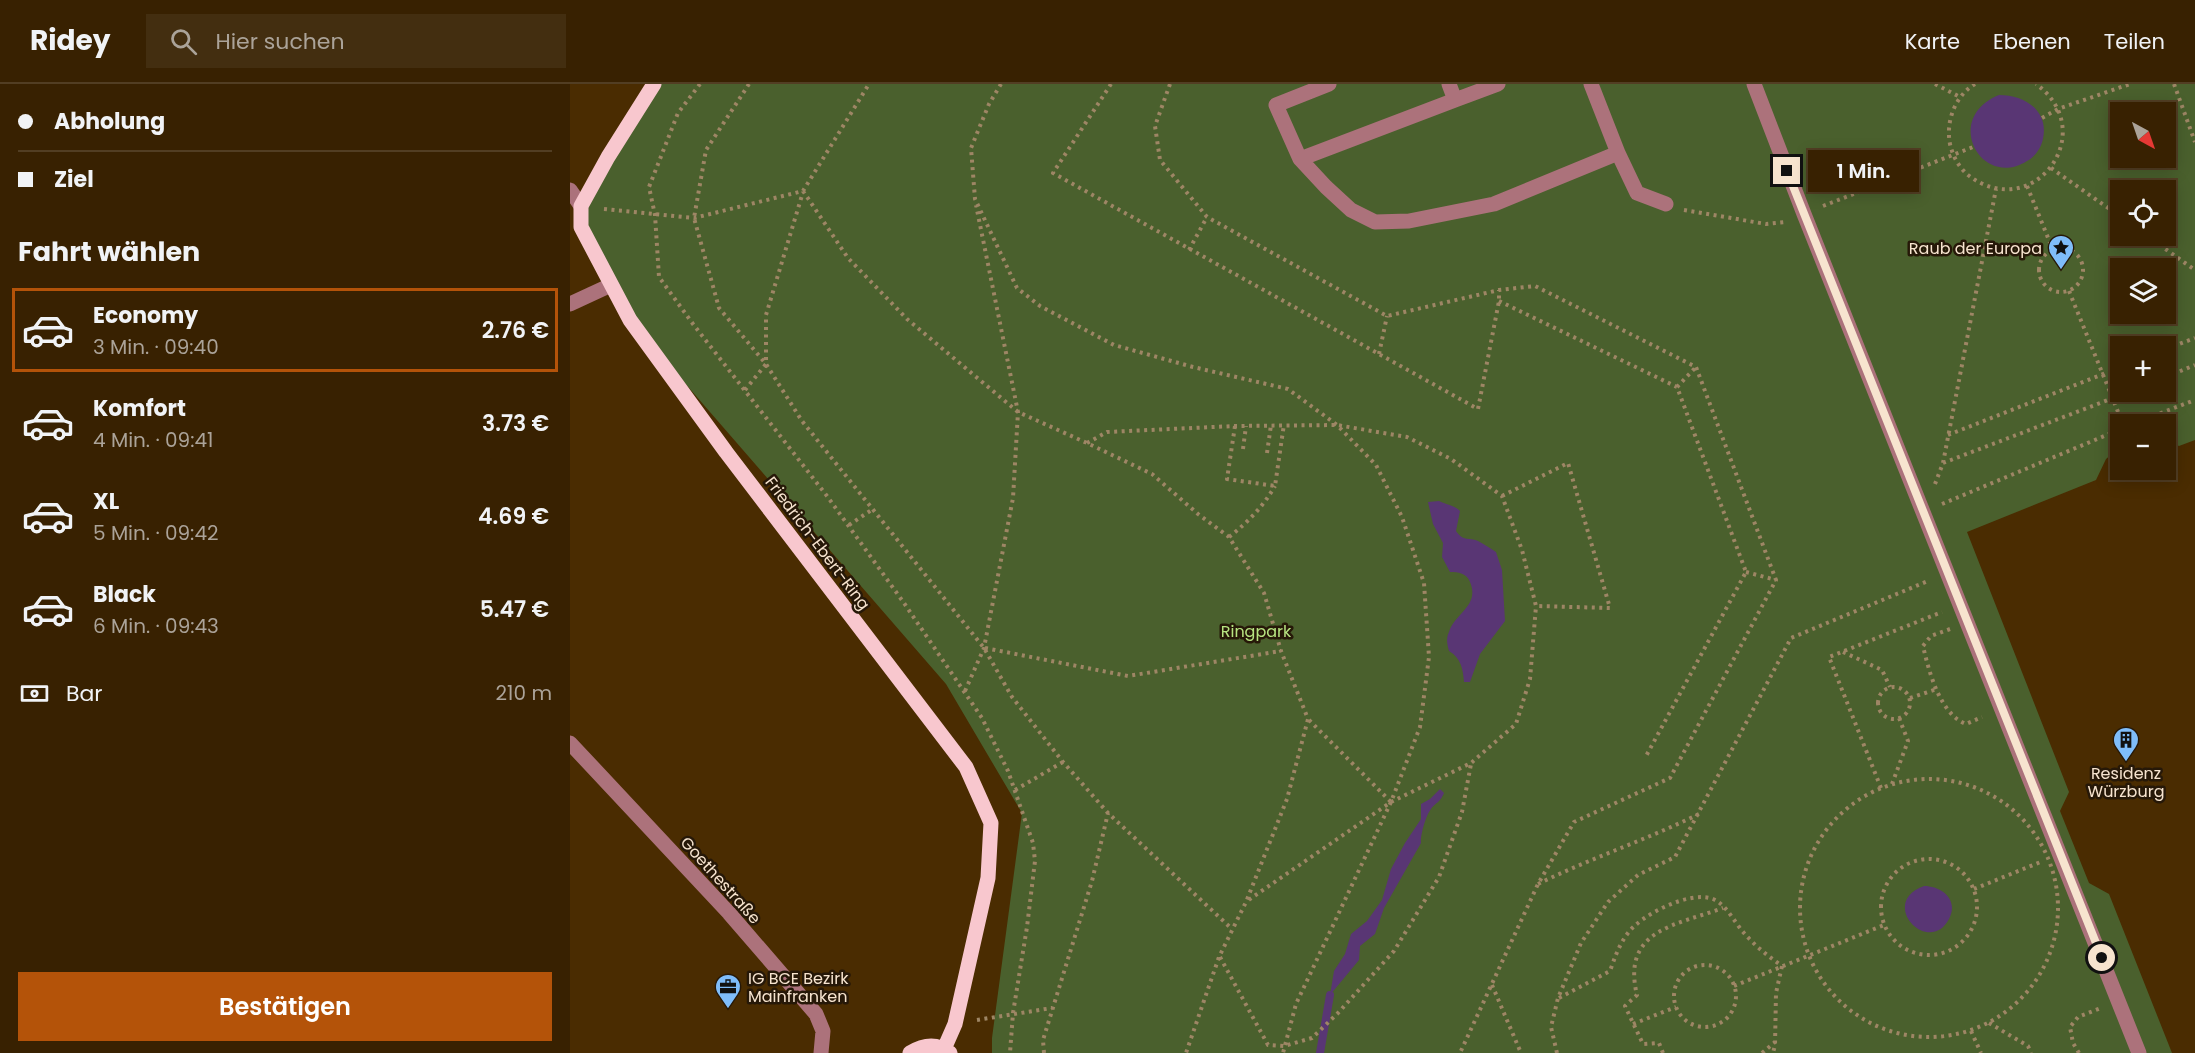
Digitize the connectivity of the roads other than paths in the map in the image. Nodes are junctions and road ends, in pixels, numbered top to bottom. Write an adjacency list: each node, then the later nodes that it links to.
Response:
1 (654, 84): 12 (main road)
2 (1329, 84): 9 (street)
3 (1449, 84): 7 (street)
4 (1498, 84): 7 (street)
5 (1591, 84): 8 (street)
6 (1754, 84): 19 (street)
7 (1455, 100): 9 (street)
8 (1618, 153): 9 (street); 11 (street)
9 (1300, 159)
10 (570, 190): 12 (street)
11 (1666, 204)
12 (581, 206): 13 (main road, Friedrich-Ebert-Ring)
13 (612, 285): 14 (street); 16 (main road, Friedrich-Ebert-Ring)
14 (570, 304)
15 (570, 743): 17 (street, Goethestraße)
16 (947, 1051): 18 (main road, Friedrich-Ebert-Ring)
17 (821, 1053)
18 (910, 1053)
19 (2139, 1053)

